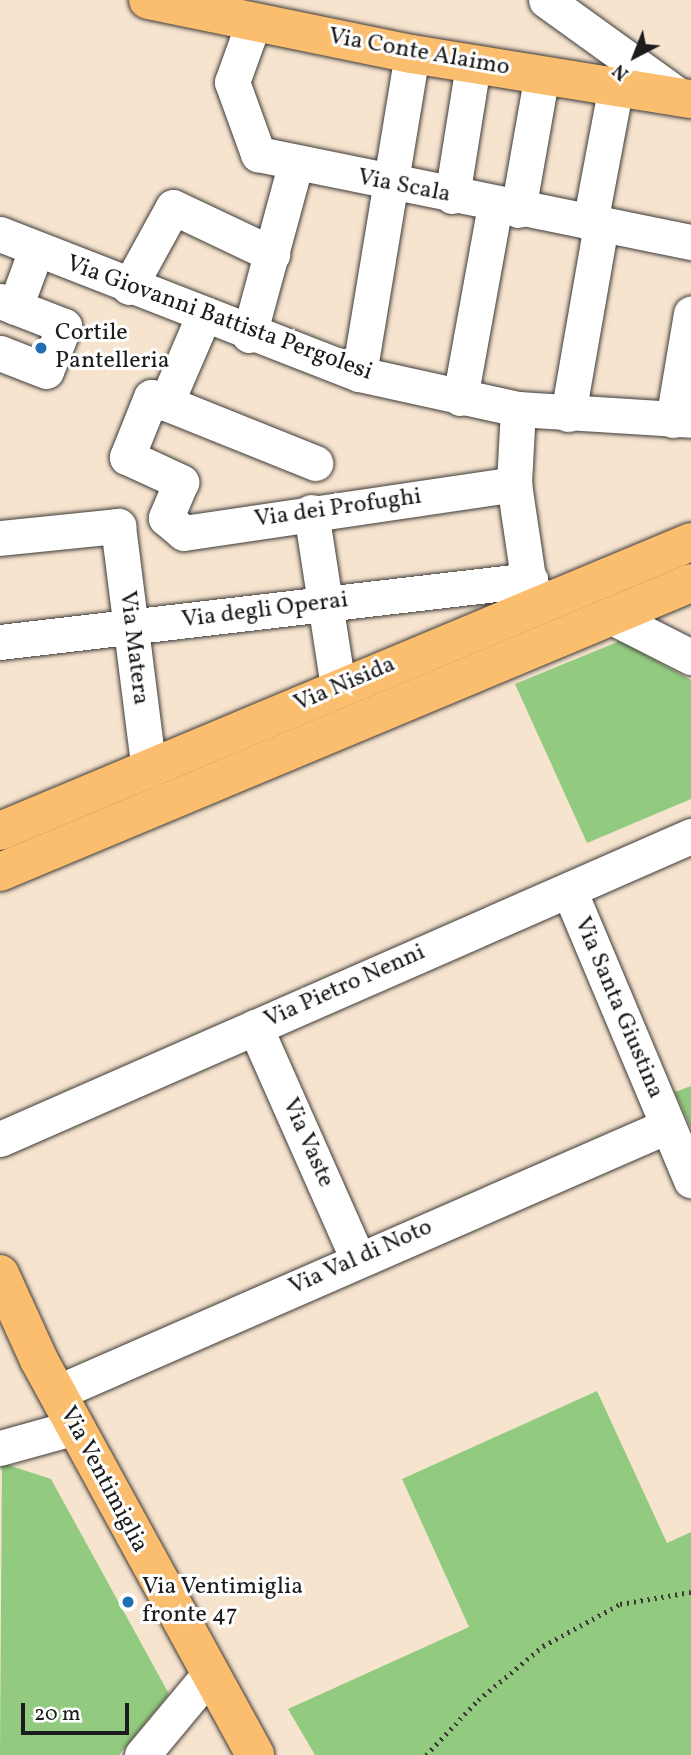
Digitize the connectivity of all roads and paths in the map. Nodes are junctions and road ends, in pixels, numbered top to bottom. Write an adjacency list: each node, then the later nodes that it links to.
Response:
1 (148, 0): 3 (main road, Via Conte Alaimo)
2 (546, 0): 8 (street)
3 (254, 21): 4 (main road, Via Conte Alaimo); 9 (street, Via Scala)
4 (412, 54): 5 (main road, Via Conte Alaimo); 10 (street)
5 (472, 65): 6 (main road, Via Conte Alaimo); 11 (street)
6 (542, 74): 7 (main road, Via Conte Alaimo); 12 (street)
7 (616, 86): 8 (main road, Via Conte Alaimo); 13 (street)
8 (685, 98)
9 (295, 166): 10 (street, Via Scala); 17 (street)
10 (389, 184): 11 (street, Via Scala); 24 (street)
11 (452, 196): 12 (street, Via Scala)
12 (507, 207): 13 (street, Via Scala); 25 (street)
13 (596, 224): 15 (street, Via Scala); 28 (street)
14 (0, 234): 16 (street, Via Giovanni Battista Pergolesi)
15 (691, 242)
16 (36, 250): 18 (street, Via Giovanni Battista Pergolesi); 19 (street)
17 (272, 254): 18 (street); 22 (street)
18 (129, 287): 21 (street, Via Giovanni Battista Pergolesi)
19 (7, 304): 23 (street)
20 (691, 314): 29 (street)
21 (203, 317): 22 (street, Via Giovanni Battista Pergolesi); 26 (street)
22 (249, 335): 24 (street, Via Giovanni Battista Pergolesi)
23 (0, 353)
24 (359, 374): 25 (street, Via Giovanni Battista Pergolesi)
25 (460, 398): 27 (street, Via Giovanni Battista Pergolesi)
26 (166, 403): 30 (street); 32 (street, Via dei Profughi)
27 (518, 409): 28 (street, Via Giovanni Battista Pergolesi); 31 (street)
28 (568, 414): 29 (street, Via Giovanni Battista Pergolesi)
29 (682, 420)
30 (315, 463)
31 (514, 484): 32 (street, Via dei Profughi); 36 (street)
32 (310, 512): 37 (street)
33 (0, 538): 39 (street, Via Matera)
34 (691, 542): 36 (main road, Via Nisida)
35 (691, 583): 38 (main road, Via Nisida)
36 (531, 593): 37 (street, Via degli Operai); 42 (main road, Via Nisida)
37 (325, 603): 39 (street, Via degli Operai); 42 (street)
38 (612, 617): 41 (street); 46 (main road, Via Nisida)
39 (130, 627): 40 (street, Via degli Operai); 43 (street, Via Matera)
40 (0, 642)
41 (691, 657)
42 (338, 687): 43 (main road, Via Nisida)
43 (149, 770): 44 (main road, Via Nisida)
44 (0, 831)
45 (691, 836): 47 (street, Via Pietro Nenni)
46 (0, 872)
47 (569, 890): 48 (street, Via Pietro Nenni); 49 (street, Via Santa Giustina)
48 (255, 1027): 50 (street, Via Pietro Nenni); 52 (street, Via Vaste)
49 (667, 1126): 51 (street, Via Santa Giustina); 52 (street, Via Val di Noto)
50 (0, 1139)
51 (691, 1180)
52 (358, 1259): 54 (street, Via Val di Noto)
53 (0, 1274): 54 (main road, Via Ventimiglia)
54 (56, 1393): 55 (main road, Via Ventimiglia)
55 (75, 1427): 56 (street); 58 (main road, Via Ventimiglia)
56 (0, 1448)
57 (691, 1592): 61 (path)
58 (207, 1677): 59 (street); 60 (main road, Via Ventimiglia)
59 (142, 1755)
60 (254, 1755)
61 (426, 1755)

